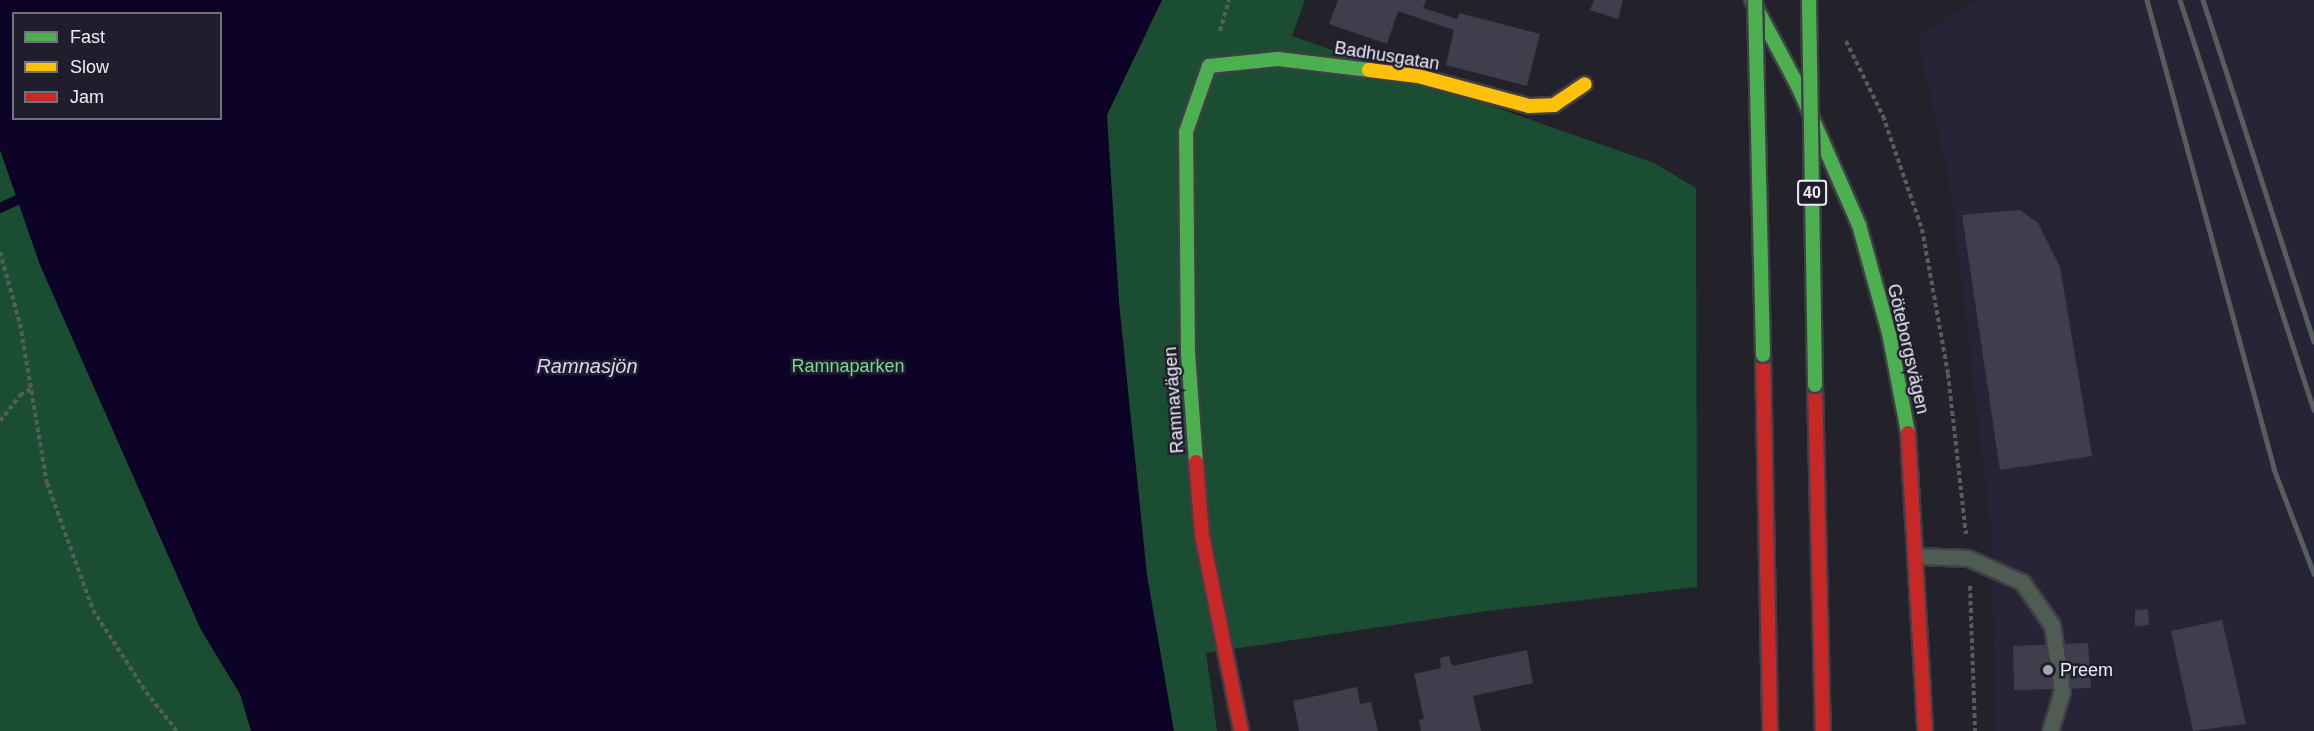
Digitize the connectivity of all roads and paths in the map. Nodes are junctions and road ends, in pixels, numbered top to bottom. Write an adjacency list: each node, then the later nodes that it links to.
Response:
1 (1754, 0): 8 (main road, Göteborgsvägen); 11 (main road, bridge)
2 (1809, 0): 12 (main road, 40, bridge)
3 (1209, 66): 4 (main road, Badhusgatan); 10 (main road, Ramnavägen)
4 (1586, 84)
5 (0, 252): 6 (path)
6 (31, 389): 7 (path); 9 (path)
7 (0, 421)
8 (1917, 556): 13 (main road, Göteborgsvägen); 14 (lane)
9 (177, 731)
10 (1241, 731)
11 (1770, 731)
12 (1823, 731)
13 (1925, 731)
14 (2050, 731)

